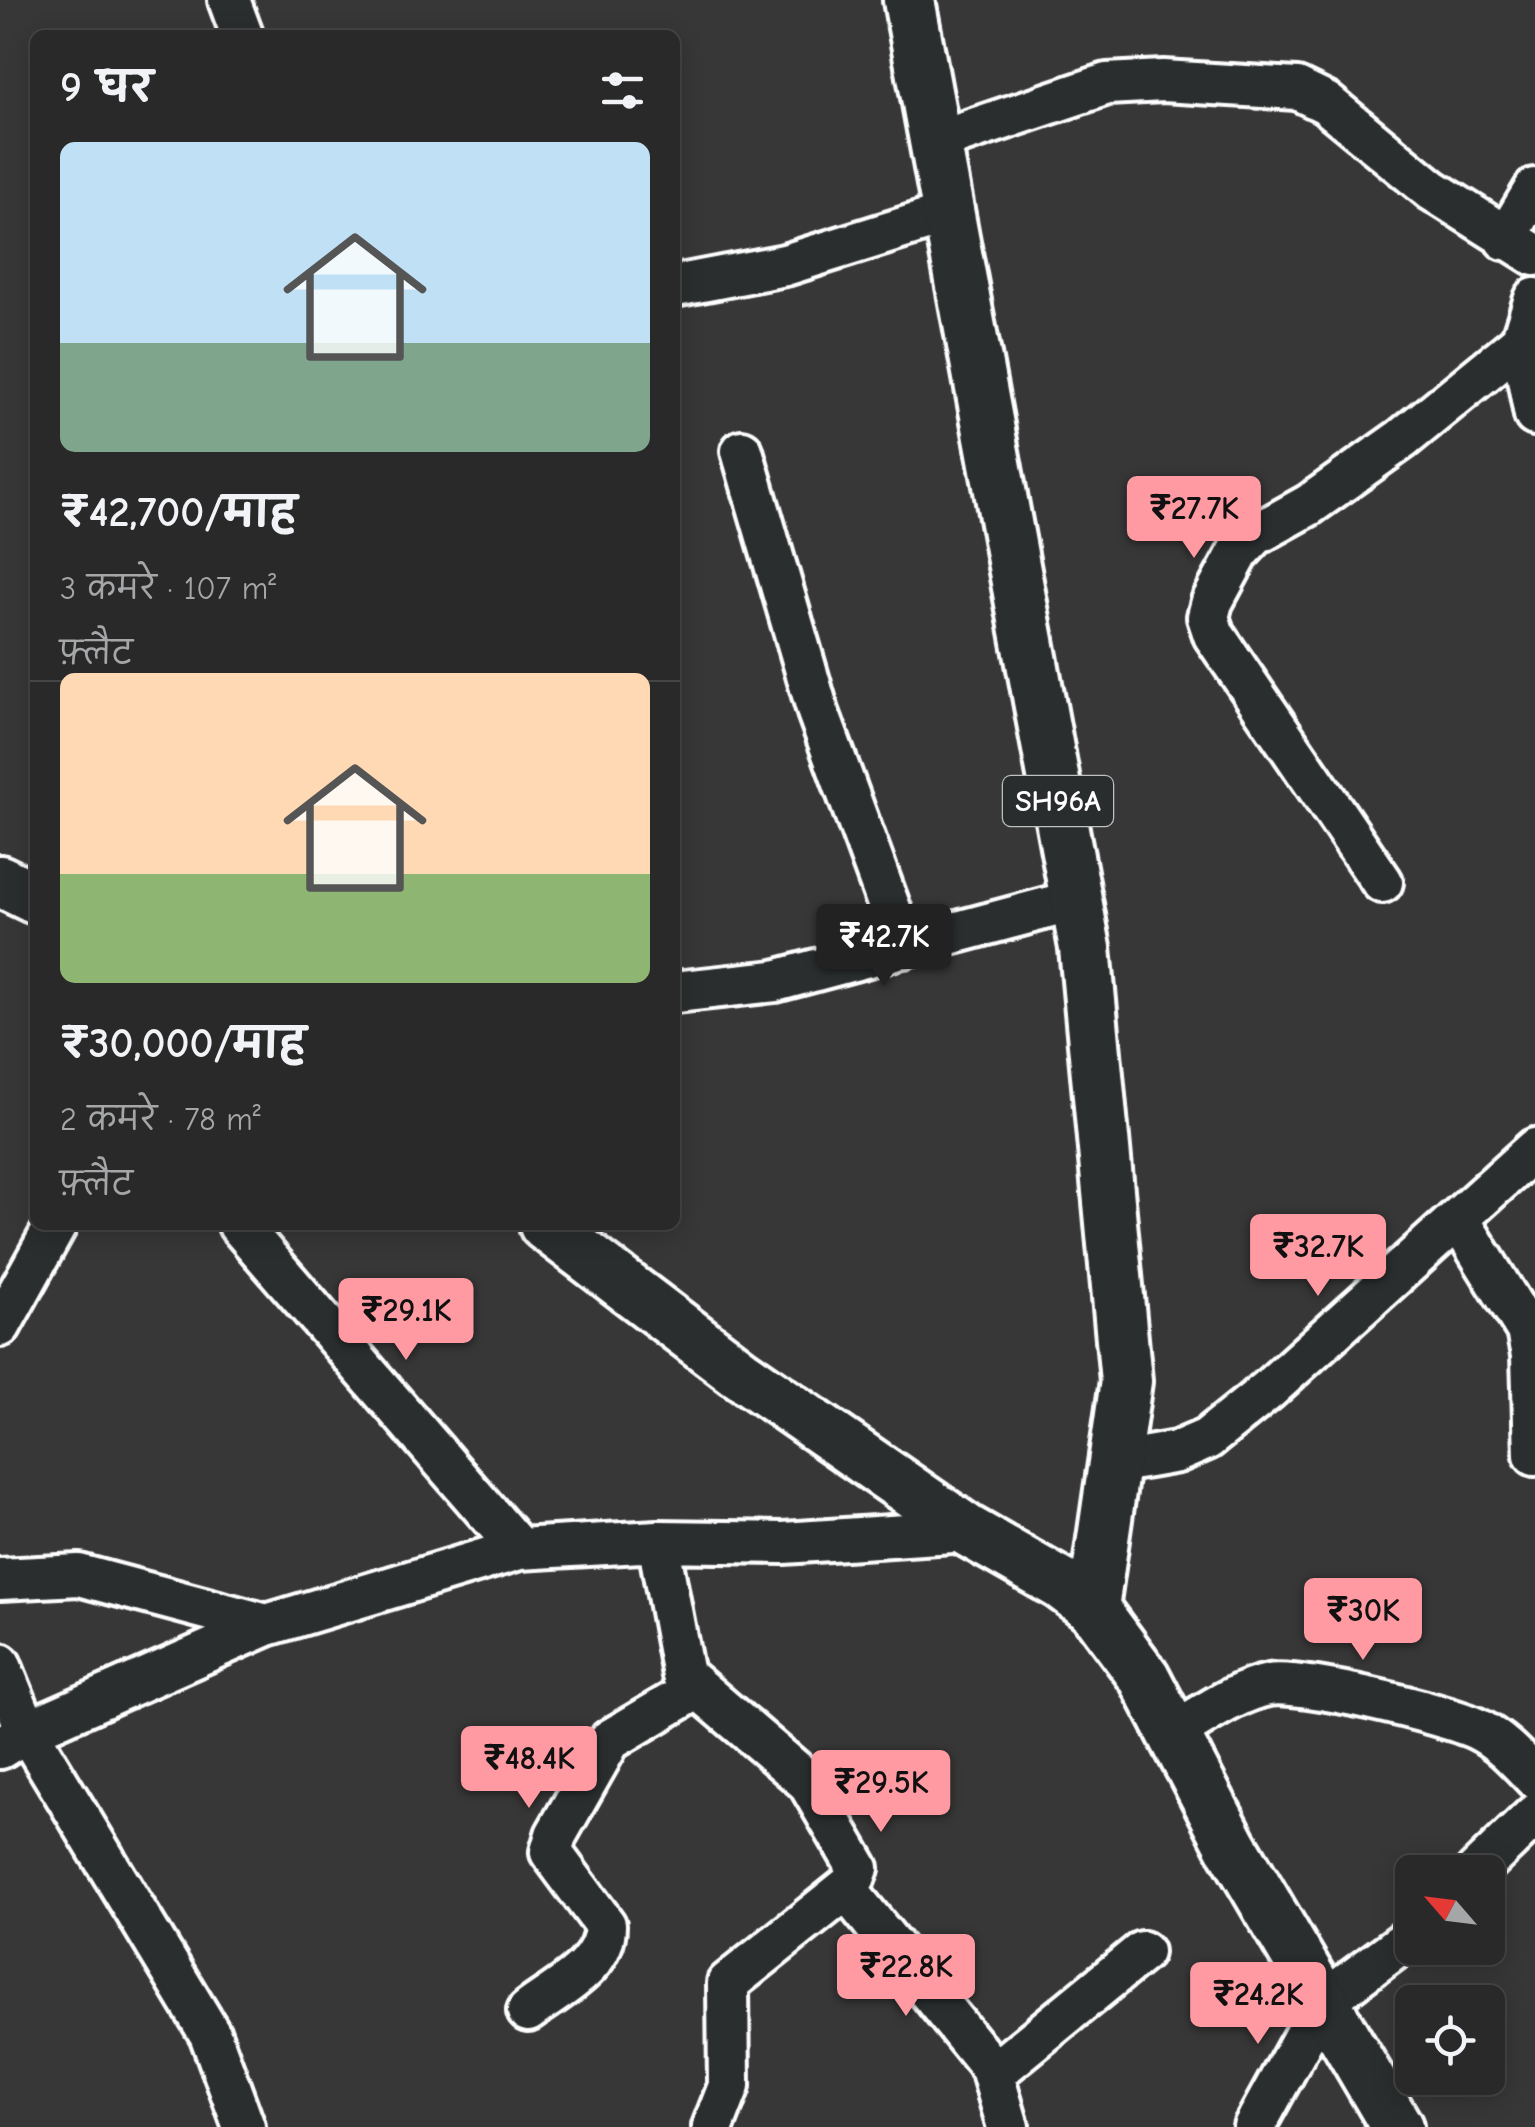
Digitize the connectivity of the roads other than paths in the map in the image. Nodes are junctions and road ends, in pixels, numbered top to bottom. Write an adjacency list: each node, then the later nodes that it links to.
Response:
1 (229, 0): 3 (street)
2 (909, 0): 4 (main road, SH96A)
3 (240, 30)
4 (935, 142): 6 (main road, SH96A); 7 (street)
5 (1535, 189): 7 (street)
6 (948, 214): 8 (street); 16 (main road, SH96A)
7 (1520, 247)
8 (680, 285)
9 (1535, 299): 10 (street)
10 (1521, 342): 11 (street); 14 (street)
11 (1535, 415)
12 (742, 451): 17 (street)
13 (0, 881): 15 (main road)
14 (1382, 882)
15 (30, 896)
16 (1076, 900): 17 (street); 26 (main road, SH96A)
17 (904, 947): 18 (street)
18 (680, 991)
19 (1535, 1149): 20 (street)
20 (1459, 1220): 25 (street); 26 (street)
21 (53, 1230): 24 (street)
22 (244, 1230): 29 (street)
23 (552, 1230): 27 (main road)
24 (0, 1326)
25 (1535, 1455)
26 (1114, 1464): 31 (main road, SH96A)
27 (968, 1531): 28 (street); 31 (main road)
28 (658, 1542): 29 (street); 34 (street)
29 (519, 1549): 32 (street)
30 (0, 1580): 32 (street)
31 (1093, 1608): 35 (main road)
32 (267, 1624): 36 (street)
33 (0, 1664): 36 (street)
34 (698, 1688): 40 (street); 44 (street)
35 (1173, 1733): 37 (street); 43 (main road)
36 (13, 1739): 46 (street)
37 (1535, 1778)
38 (1535, 1815): 39 (street)
39 (1494, 1855)
40 (846, 1889): 45 (street); 47 (street)
41 (1395, 1949): 43 (street)
42 (1142, 1952): 45 (street)
43 (1323, 2002): 49 (street); 50 (main road)
44 (528, 2012)
45 (994, 2073): 48 (street)
46 (244, 2127)
47 (713, 2127)
48 (1008, 2127)
49 (1254, 2127)
50 (1397, 2127)

